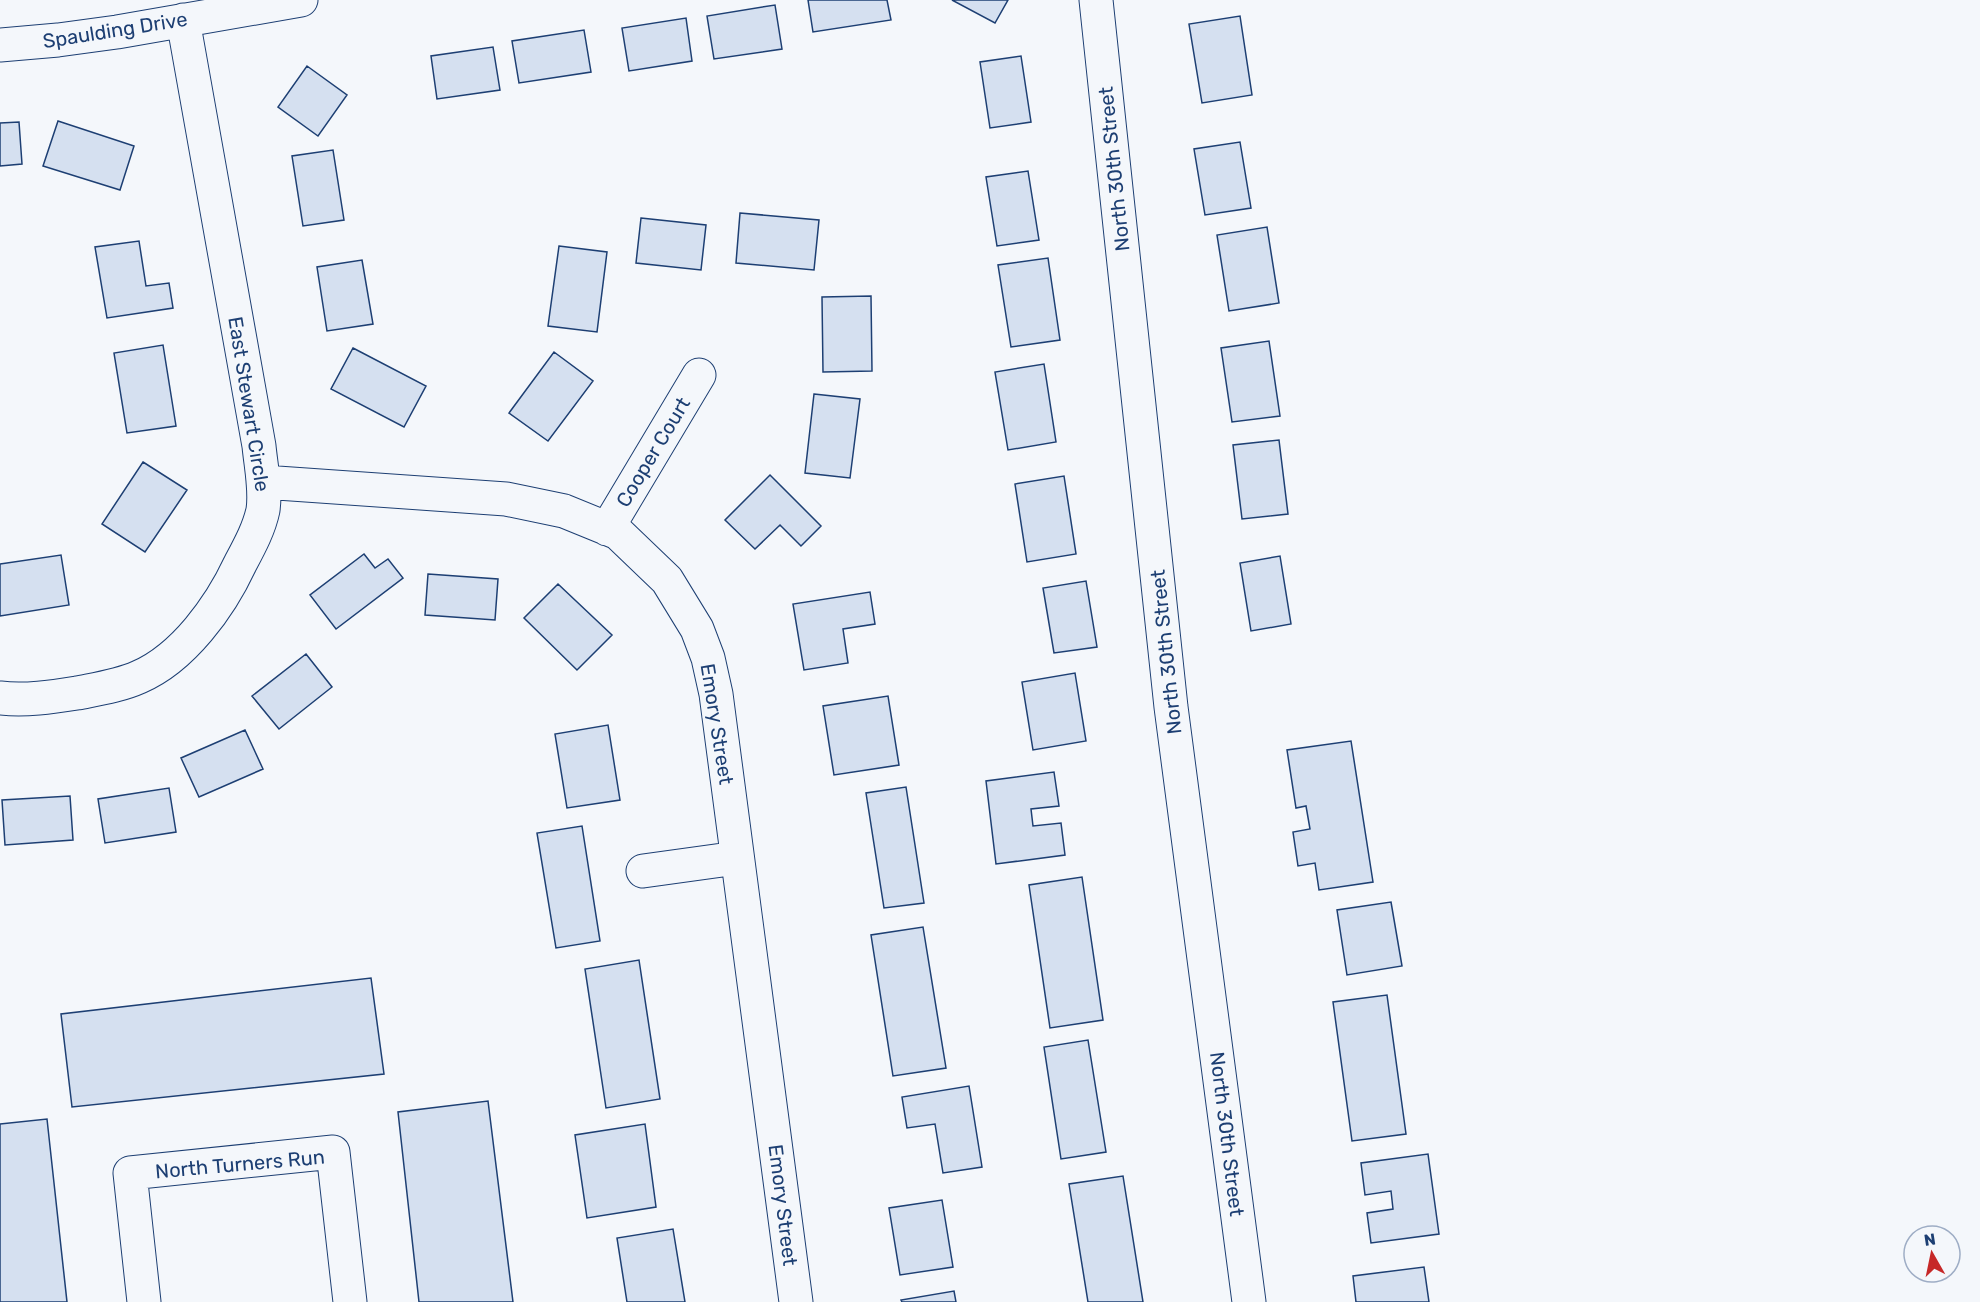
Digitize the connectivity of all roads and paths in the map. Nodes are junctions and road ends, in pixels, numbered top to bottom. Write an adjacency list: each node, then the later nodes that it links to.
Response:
1 (301, 0): 3 (street, Spaulding Drive)
2 (1096, 0): 14 (street, North 30th Street)
3 (183, 21): 4 (street, Spaulding Drive); 6 (street, East Stewart Circle)
4 (0, 45)
5 (699, 375): 7 (street, Cooper Court)
6 (263, 482): 7 (street, Emory Street); 8 (street, East Stewart Circle)
7 (607, 529): 9 (street, Emory Street)
8 (0, 698)
9 (737, 858): 10 (street); 13 (street, Emory Street)
10 (642, 871)
11 (144, 1302): 12 (street, North Turners Run)
12 (350, 1302)
13 (796, 1302)
14 (1249, 1302)

